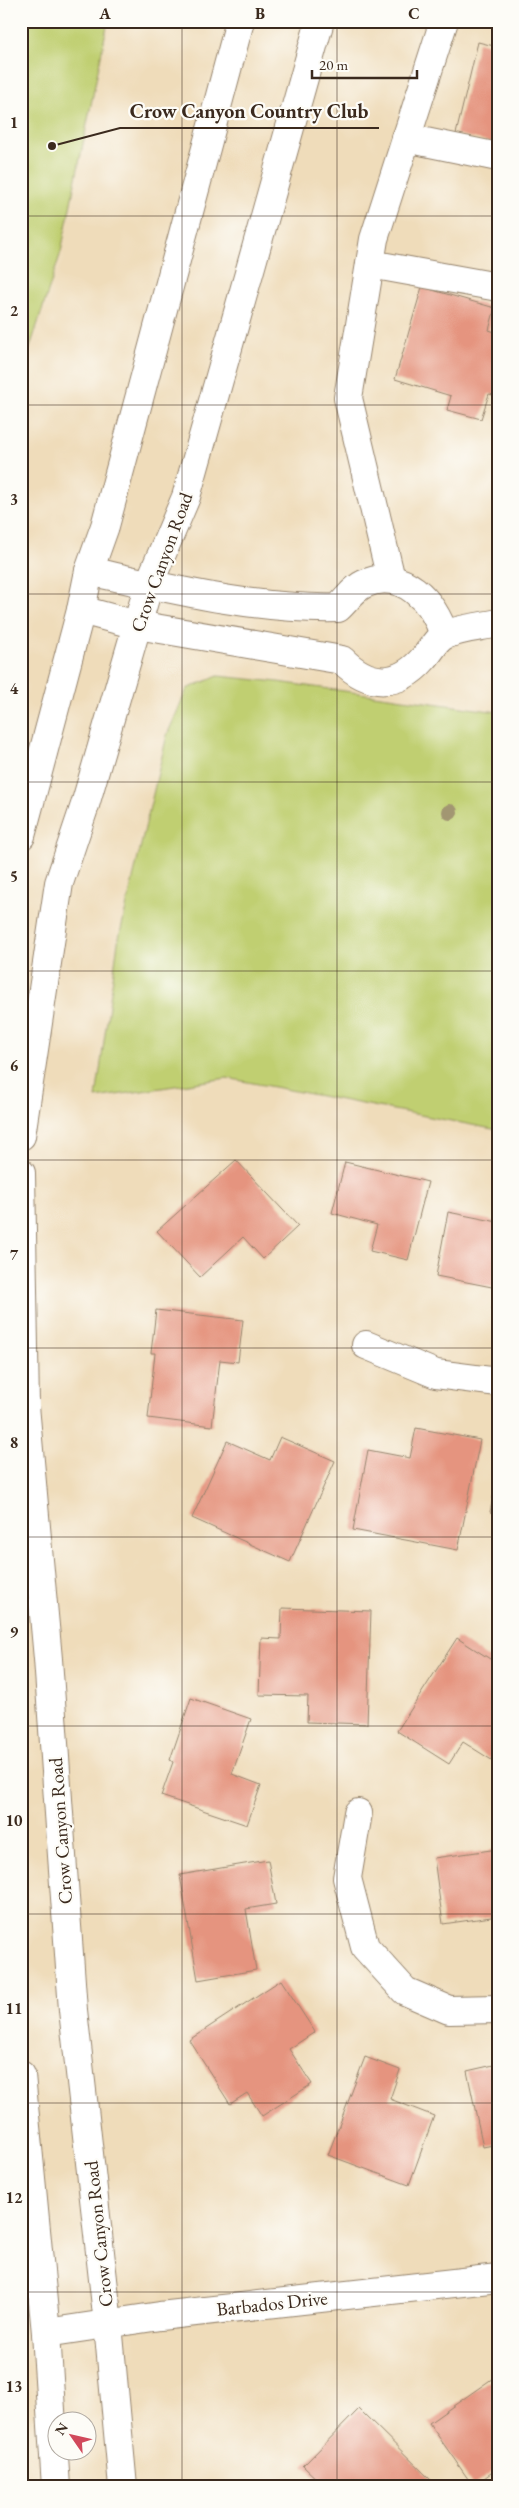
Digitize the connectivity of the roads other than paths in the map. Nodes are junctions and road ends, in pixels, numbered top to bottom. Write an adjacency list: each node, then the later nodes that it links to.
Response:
1 (240, 21): 8 (main road)
2 (320, 21): 10 (main road, Crow Canyon Road)
3 (444, 21): 4 (main road)
4 (406, 138): 5 (main road); 6 (main road)
5 (498, 157)
6 (370, 264): 7 (main road); 9 (main road)
7 (498, 287)
8 (89, 572): 10 (main road); 11 (main road)
9 (390, 579): 10 (main road); 14 (main road)
10 (149, 584): 13 (main road, Crow Canyon Road)
11 (81, 610): 13 (main road); 15 (main road)
12 (498, 623): 14 (main road)
13 (137, 625): 14 (main road); 16 (main road, Crow Canyon Road)
14 (444, 636)
15 (21, 836)
16 (21, 1136)
17 (21, 1174): 24 (main road, Crow Canyon Road)
18 (366, 1346): 19 (main road)
19 (498, 1382)
20 (358, 1813): 21 (main road)
21 (498, 2009)
22 (21, 2074): 25 (main road)
23 (498, 2278): 24 (main road, Barbados Drive)
24 (108, 2324): 25 (main road, Barbados Drive); 27 (main road, Crow Canyon Road)
25 (46, 2333): 26 (main road)
26 (56, 2487)
27 (123, 2487)

